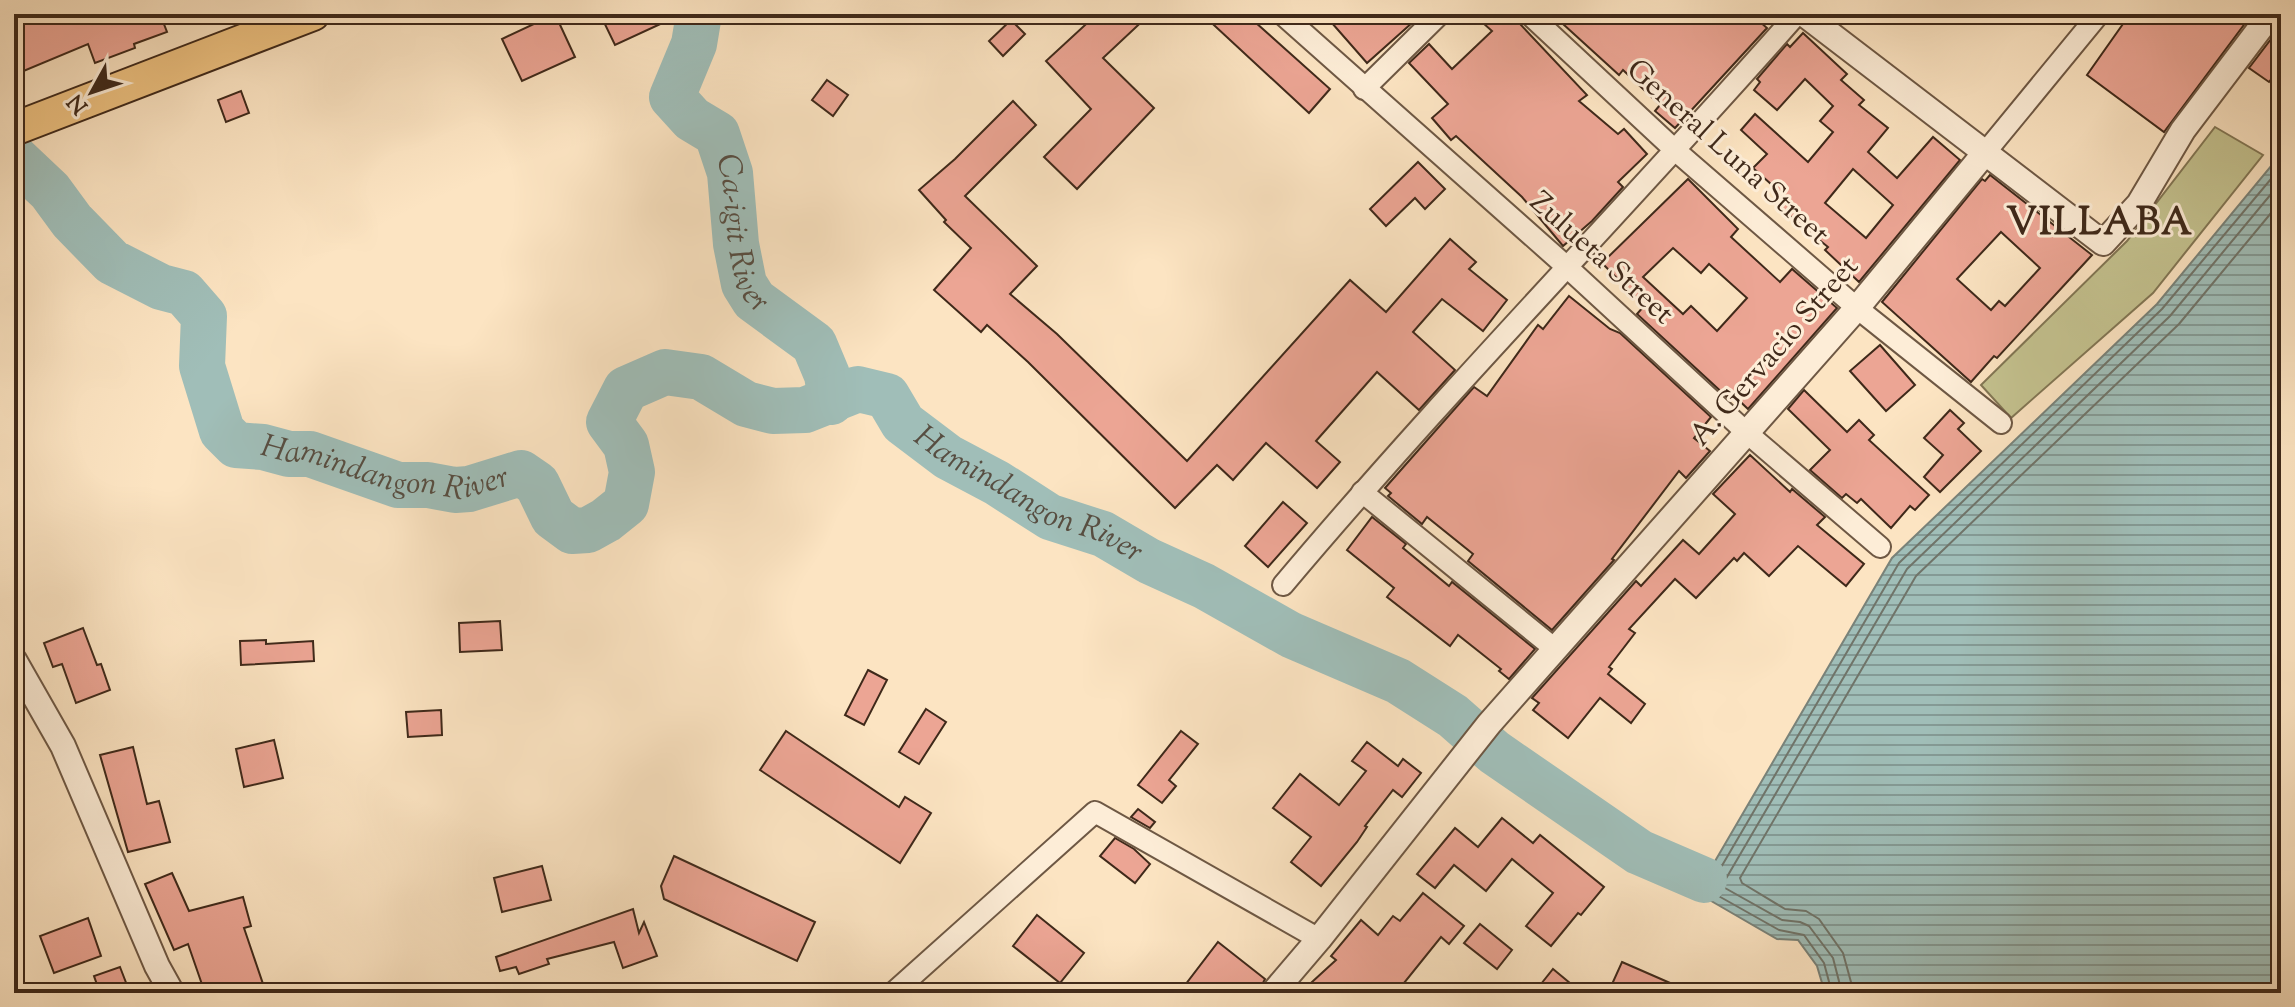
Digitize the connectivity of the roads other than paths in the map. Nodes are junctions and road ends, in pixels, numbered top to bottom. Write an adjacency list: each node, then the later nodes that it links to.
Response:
1 (313, 14): 10 (main road)
2 (1282, 14): 9 (street, Zulueta Street)
3 (1440, 14): 9 (street)
4 (1529, 14): 11 (street, General Luna Street)
5 (1797, 14): 11 (street)
6 (1804, 14): 12 (street)
7 (2099, 14): 12 (street, A. Gervacio Street)
8 (2271, 14): 12 (street)
9 (1364, 89): 13 (street, Zulueta Street)
10 (27, 124)
11 (1676, 151): 13 (street); 14 (street, General Luna Street)
12 (1984, 154): 14 (street, A. Gervacio Street)
13 (1567, 267): 16 (street, Zulueta Street); 17 (street)
14 (1857, 308): 15 (street, General Luna Street); 16 (street, A. Gervacio Street)
15 (2001, 423)
16 (1747, 433): 18 (street, Zulueta Street); 20 (street, A. Gervacio Street)
17 (1362, 492): 19 (street); 20 (street)
18 (1880, 547)
19 (1283, 585)
20 (1555, 649): 22 (street, A. Gervacio Street)
21 (14, 660): 23 (street)
22 (1319, 939): 24 (street); 25 (street, A. Gervacio Street)
23 (172, 993)
24 (893, 993)
25 (1273, 993)

